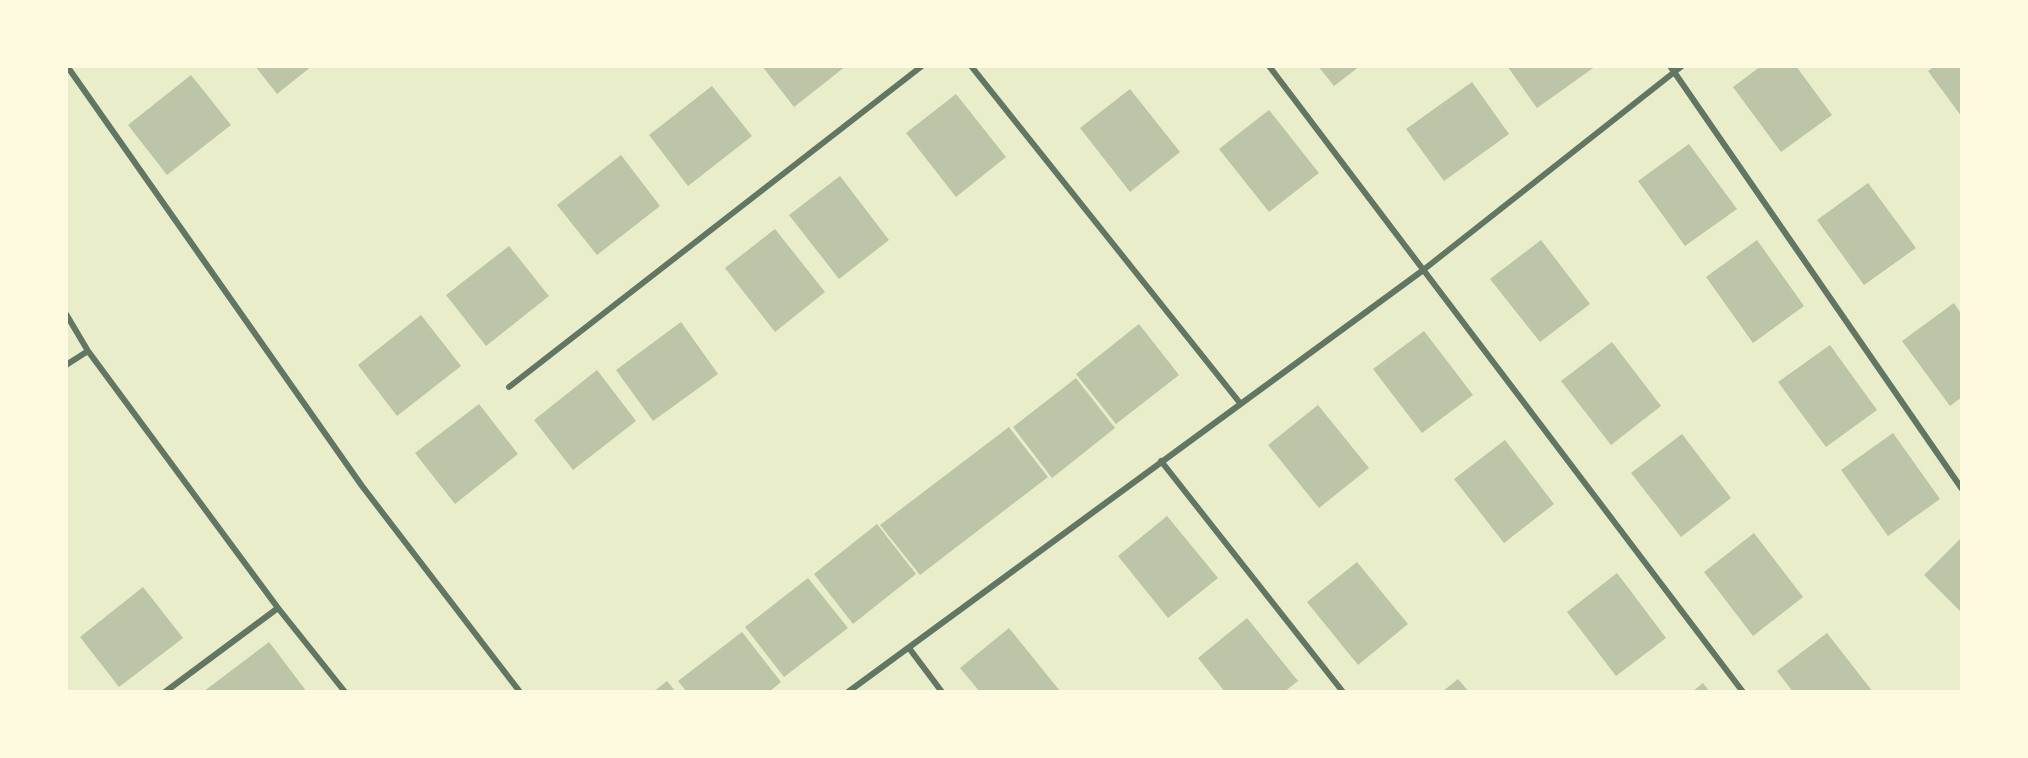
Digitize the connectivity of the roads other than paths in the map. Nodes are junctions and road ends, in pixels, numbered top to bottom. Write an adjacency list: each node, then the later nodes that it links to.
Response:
1 (67, 66): 19 (street)
2 (922, 66): 11 (street)
3 (971, 66): 12 (street)
4 (1269, 66): 7 (street)
5 (1682, 66): 6 (street)
6 (1672, 69): 7 (street); 14 (street)
7 (1422, 271): 12 (street); 23 (street)
8 (66, 314): 9 (street)
9 (88, 351): 10 (street); 15 (street)
10 (66, 365)
11 (509, 387)
12 (1240, 403): 13 (street)
13 (1161, 461): 16 (street); 22 (street)
14 (1962, 489)
15 (278, 608): 17 (street); 18 (street)
16 (909, 648): 20 (street); 21 (street)
17 (165, 692)
18 (345, 692)
19 (520, 692)
20 (848, 692)
21 (942, 692)
22 (1343, 692)
23 (1743, 692)

